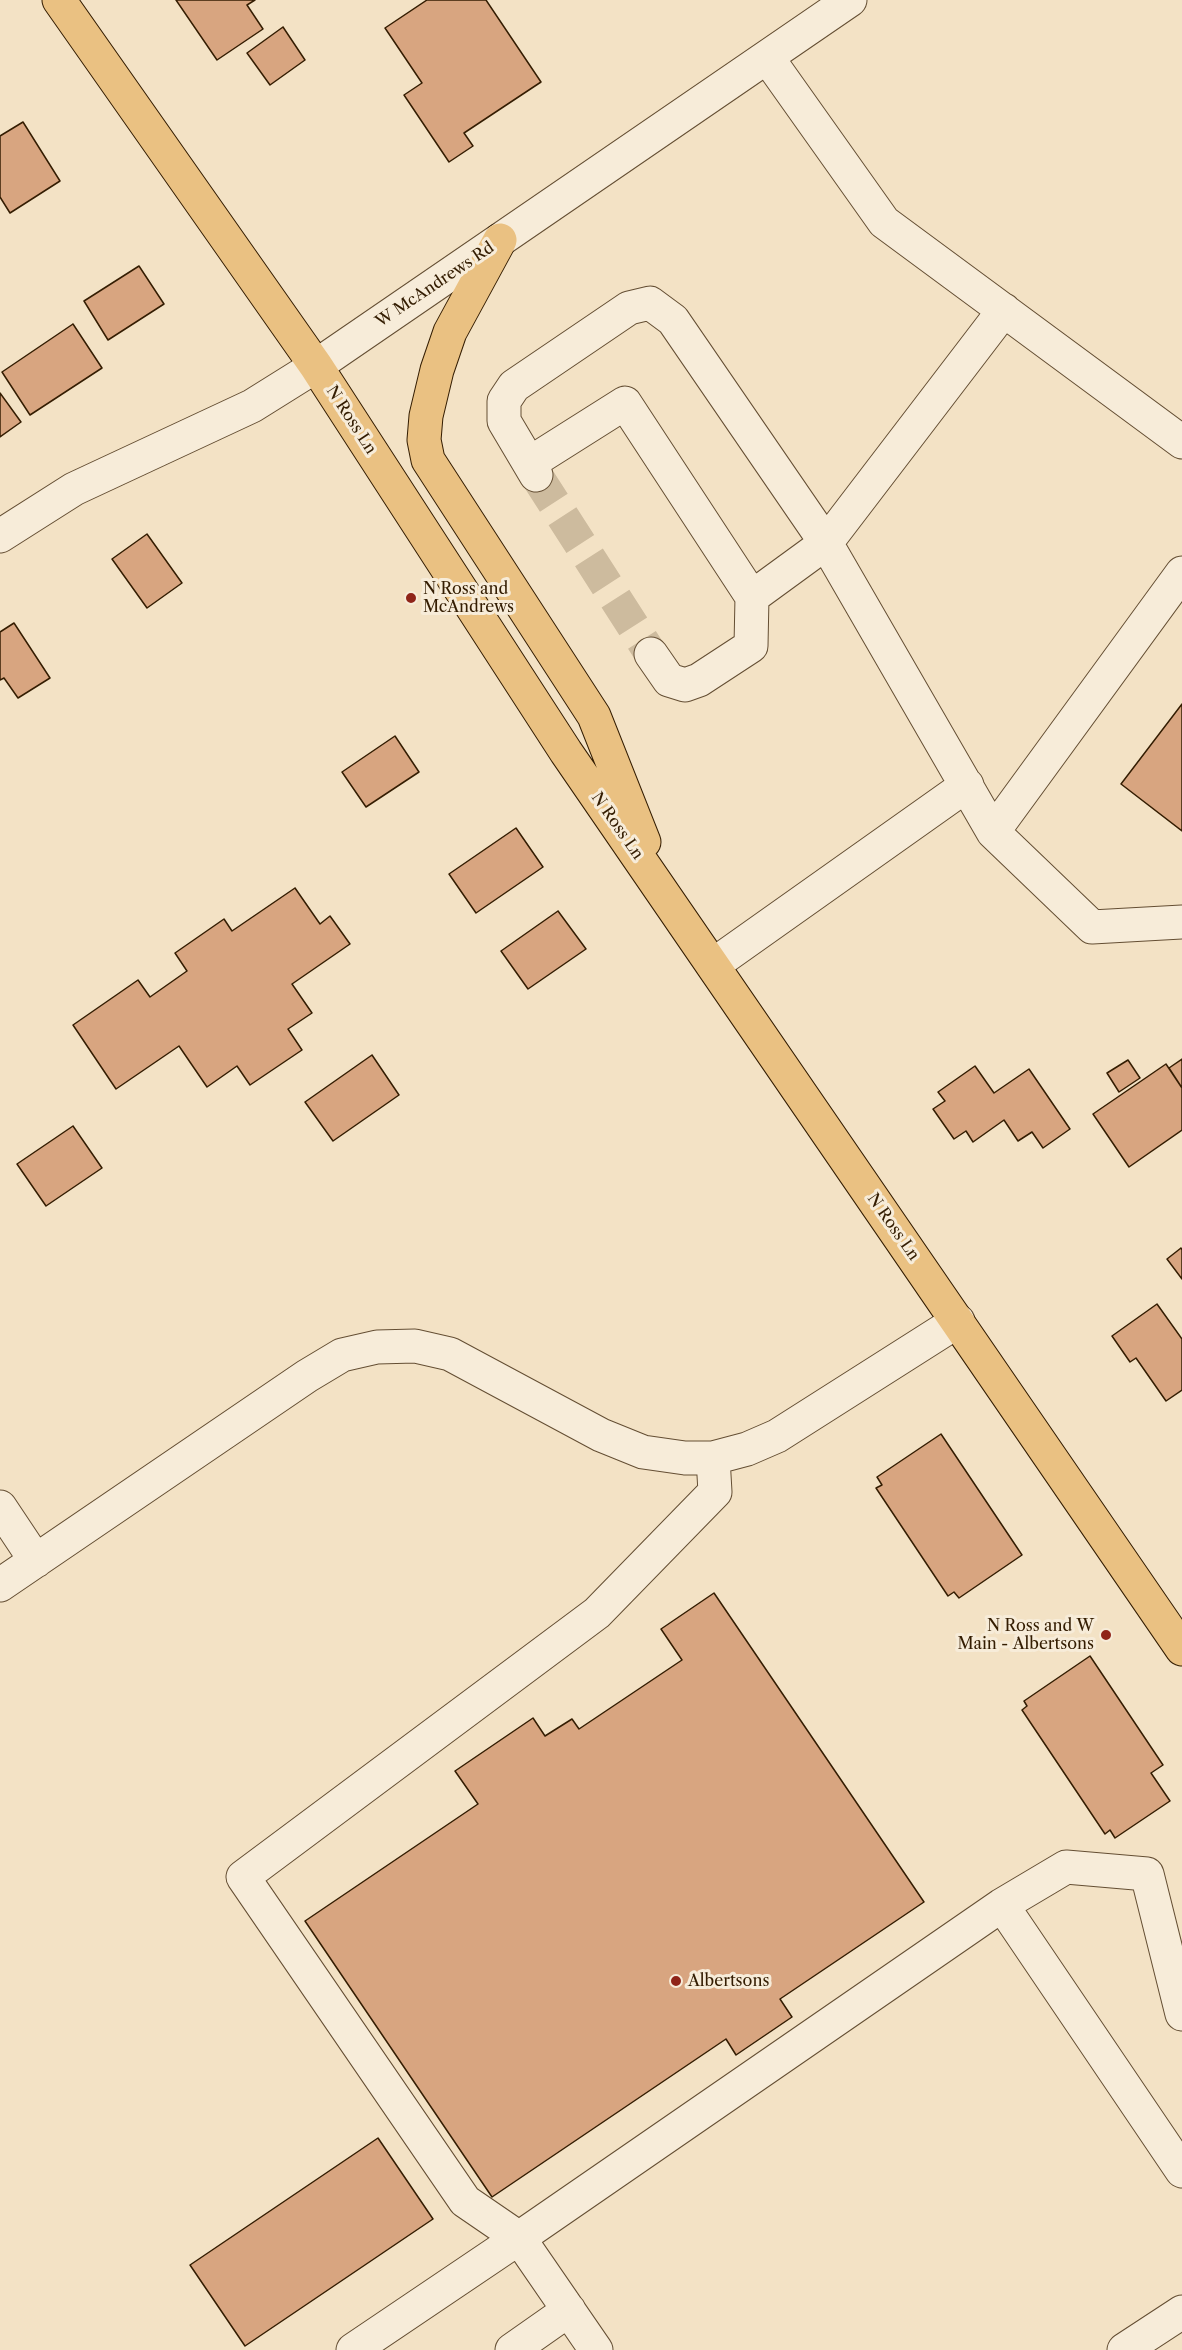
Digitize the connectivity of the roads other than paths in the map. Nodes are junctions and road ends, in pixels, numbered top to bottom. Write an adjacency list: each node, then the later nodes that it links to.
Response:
1 (59, 0): 6 (main road, N Ross Ln)
2 (850, 0): 3 (street, W McAndrews Rd)
3 (766, 57): 4 (street, W McAndrews Rd); 5 (street)
4 (500, 240): 6 (street, W McAndrews Rd); 15 (main road)
5 (1004, 310): 7 (street); 9 (street)
6 (316, 366): 8 (street, W McAndrews Rd); 15 (main road, N Ross Ln)
7 (1182, 442)
8 (0, 536)
9 (826, 543): 11 (street); 11 (street); 13 (street)
10 (1182, 573): 14 (street)
11 (752, 597): 12 (street)
12 (651, 654)
13 (968, 785): 14 (street); 17 (street)
14 (993, 832): 16 (street)
15 (666, 896): 17 (main road, N Ross Ln)
16 (1182, 922)
17 (712, 965): 18 (main road, N Ross Ln)
18 (958, 1321): 19 (street); 23 (main road, N Ross Ln)
19 (713, 1458): 21 (street); 27 (street)
20 (0, 1507): 21 (street)
21 (36, 1561): 22 (street)
22 (0, 1585)
23 (1182, 1648)
24 (1002, 1905): 25 (street); 26 (street); 27 (street)
25 (1182, 2014)
26 (1182, 2171)
27 (519, 2238): 28 (street); 30 (street)
28 (569, 2310): 31 (street); 32 (street)
29 (1182, 2312): 33 (street)
30 (353, 2350)
31 (512, 2350)
32 (596, 2350)
33 (1124, 2350)

